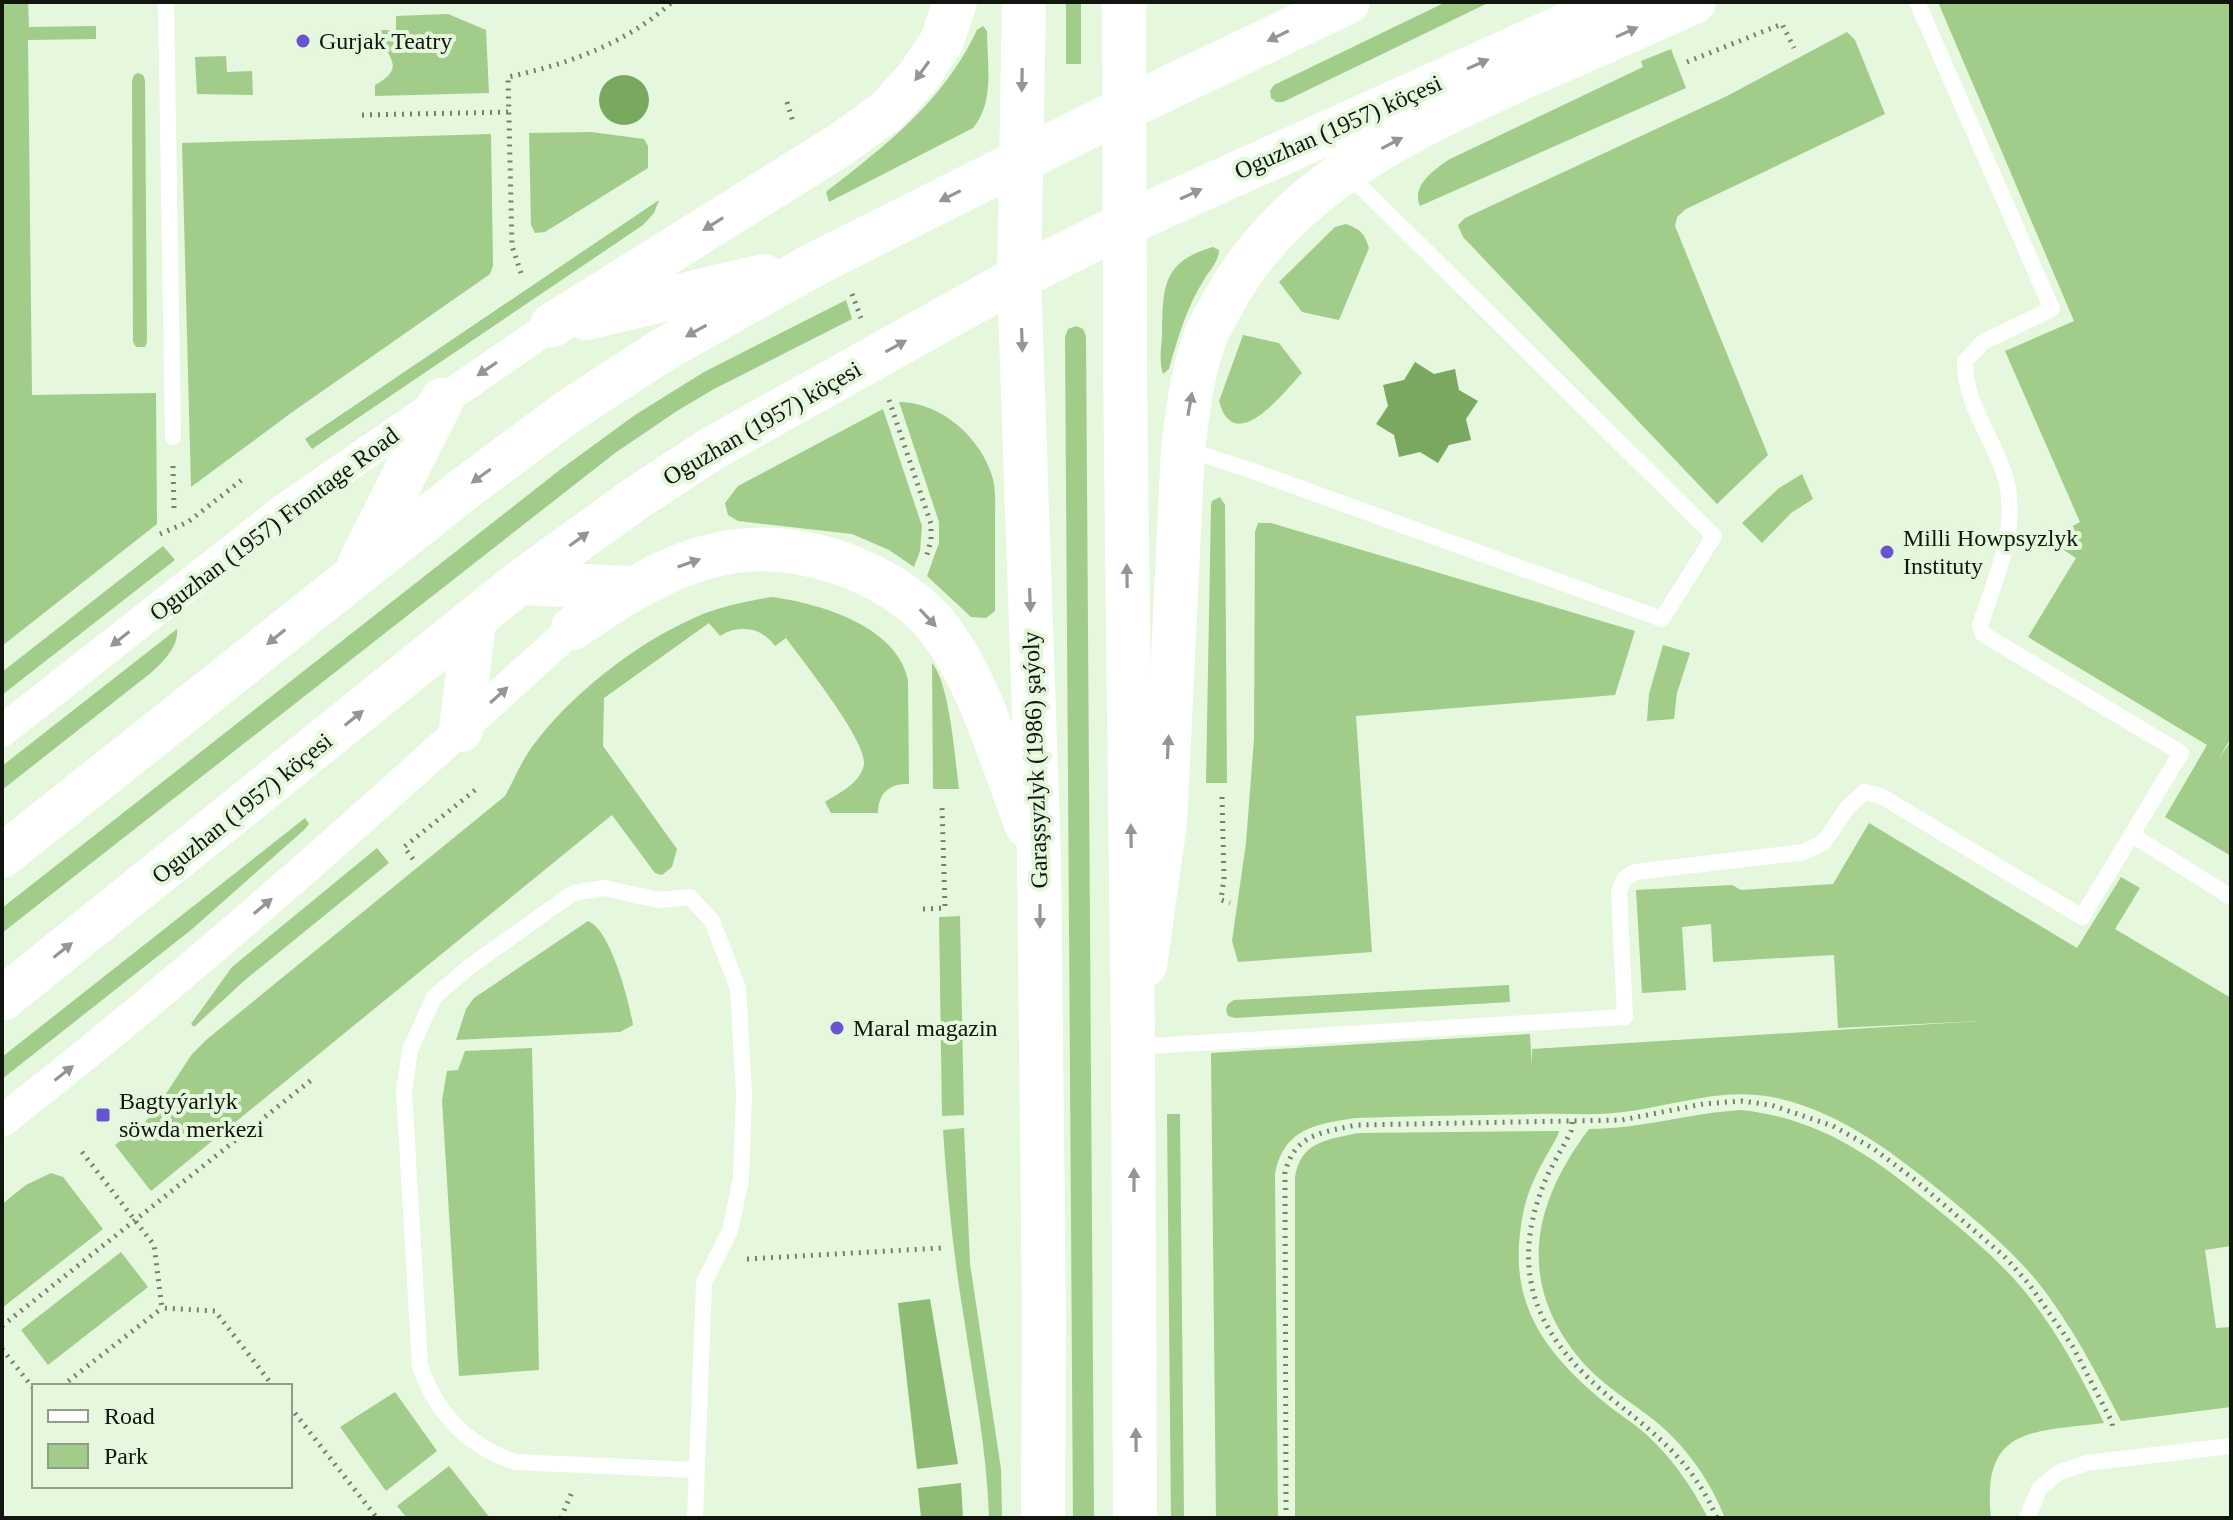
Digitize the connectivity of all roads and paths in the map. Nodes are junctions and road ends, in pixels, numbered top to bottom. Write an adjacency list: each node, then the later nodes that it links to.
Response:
1 (166, 2): 23 (lane)
2 (672, 2): 13 (path)
3 (955, 2): 21 (main road, one-way to 21)
4 (1024, 2): 15 (main road, Garaşsyzlyk (1986) şaýoly, one-way to 15)
5 (1124, 2): 12 (main road)
6 (1348, 2): 12 (main road, one-way to 12)
7 (1617, 2): 17 (main road, Oguzhan (1957) köçesi, one-way to 7)
8 (1694, 2): 16 (main road, one-way to 8)
9 (1917, 2): 38 (lane)
10 (1794, 48): 11 (path)
11 (1687, 62)
12 (1124, 109): 15 (main road); 17 (main road)
13 (510, 112): 14 (path); 19 (path)
14 (362, 115)
15 (1020, 161): 18 (main road, one-way to 18); 20 (main road, Garaşsyzlyk (1986) şaýoly)
16 (1344, 171): 24 (main road, one-way to 16); 24 (lane)
17 (1125, 224): 20 (main road, Oguzhan (1957) köçesi); 46 (main road, one-way to 17)
18 (815, 264): 21 (main road); 28 (main road, one-way to 28)
19 (521, 273)
20 (1019, 277): 29 (main road, Oguzhan (1957) köçesi, one-way to 20); 40 (main road, Garaşsyzlyk (1986) şaýoly, one-way to 40)
21 (552, 325): 22 (street, Oguzhan (1957) Frontage Road, one-way to 22)
22 (442, 400): 28 (main road); 34 (street, Oguzhan (1957) Frontage Road, one-way to 34)
23 (173, 437): 26 (path)
24 (1183, 448): 46 (main road, one-way to 24)
25 (243, 479): 27 (path)
26 (174, 509)
27 (160, 534)
28 (354, 575): 39 (main road, one-way to 39)
29 (519, 583): 30 (main road); 31 (main road, Oguzhan (1957) köçesi)
30 (630, 588): 32 (main road); 40 (main road, one-way to 40)
31 (474, 622): 33 (main road); 45 (main road, Oguzhan (1957) köçesi, one-way to 31)
32 (573, 628): 33 (street, one-way to 32)
33 (461, 730): 48 (street, one-way to 33)
34 (2, 731)
35 (479, 787): 41 (path)
36 (1222, 797): 43 (path)
37 (942, 806): 44 (path)
38 (2132, 835): 42 (lane); 46 (lane)
39 (2, 856)
40 (1039, 858): 66 (main road, Garaşsyzlyk (1986) şaýoly, one-way to 66)
41 (413, 859)
42 (2231, 897)
43 (1230, 903)
44 (923, 909)
45 (2, 999)
46 (1133, 1047): 67 (main road, one-way to 46)
47 (315, 1077): 51 (path)
48 (2, 1121)
49 (1572, 1122): 62 (path); 68 (path); 69 (path)
50 (82, 1152): 51 (path)
51 (136, 1222): 54 (path); 55 (path)
52 (941, 1248): 53 (path)
53 (715, 1260): 63 (lane); 63 (lane)
54 (162, 1308): 57 (path); 58 (path)
55 (2, 1326)
56 (2, 1349): 59 (path)
57 (65, 1384)
58 (271, 1384)
59 (32, 1386)
60 (292, 1410): 64 (path)
61 (2231, 1446): 62 (lane)
62 (2115, 1460): 70 (lane)
63 (695, 1470): 65 (lane)
64 (377, 1518)
65 (695, 1518)
66 (1043, 1518)
67 (1135, 1518)
68 (1286, 1518)
69 (1717, 1518)
70 (2027, 1518)

